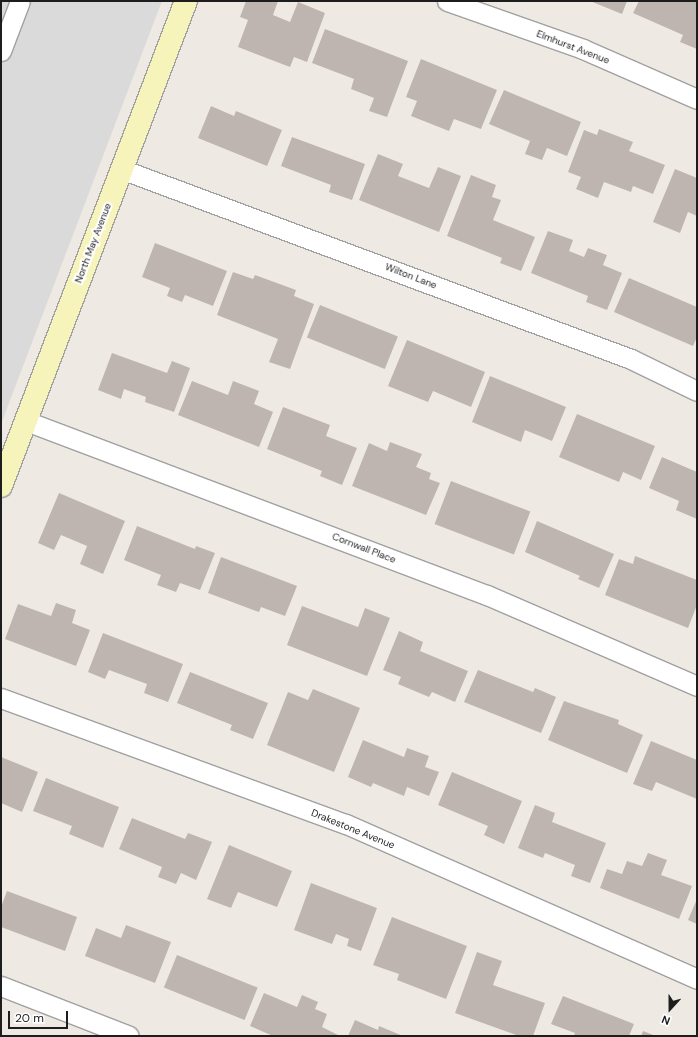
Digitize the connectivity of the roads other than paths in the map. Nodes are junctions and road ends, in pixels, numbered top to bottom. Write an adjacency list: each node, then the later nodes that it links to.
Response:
1 (20, 1): 4 (street)
2 (186, 1): 7 (main road, North May Avenue)
3 (447, 1): 6 (street, Elmhurst Avenue)
4 (6, 23): 5 (street)
5 (1, 51)
6 (697, 100)
7 (121, 169): 8 (street, Wilton Lane); 9 (main road, North May Avenue)
8 (697, 391)
9 (26, 421): 10 (main road, North May Avenue); 11 (street, Cornwall Place)
10 (1, 486)
11 (697, 686)
12 (1, 698): 13 (street, Drakestone Avenue)
13 (697, 979)
14 (1, 986): 15 (street)
15 (129, 1036)

